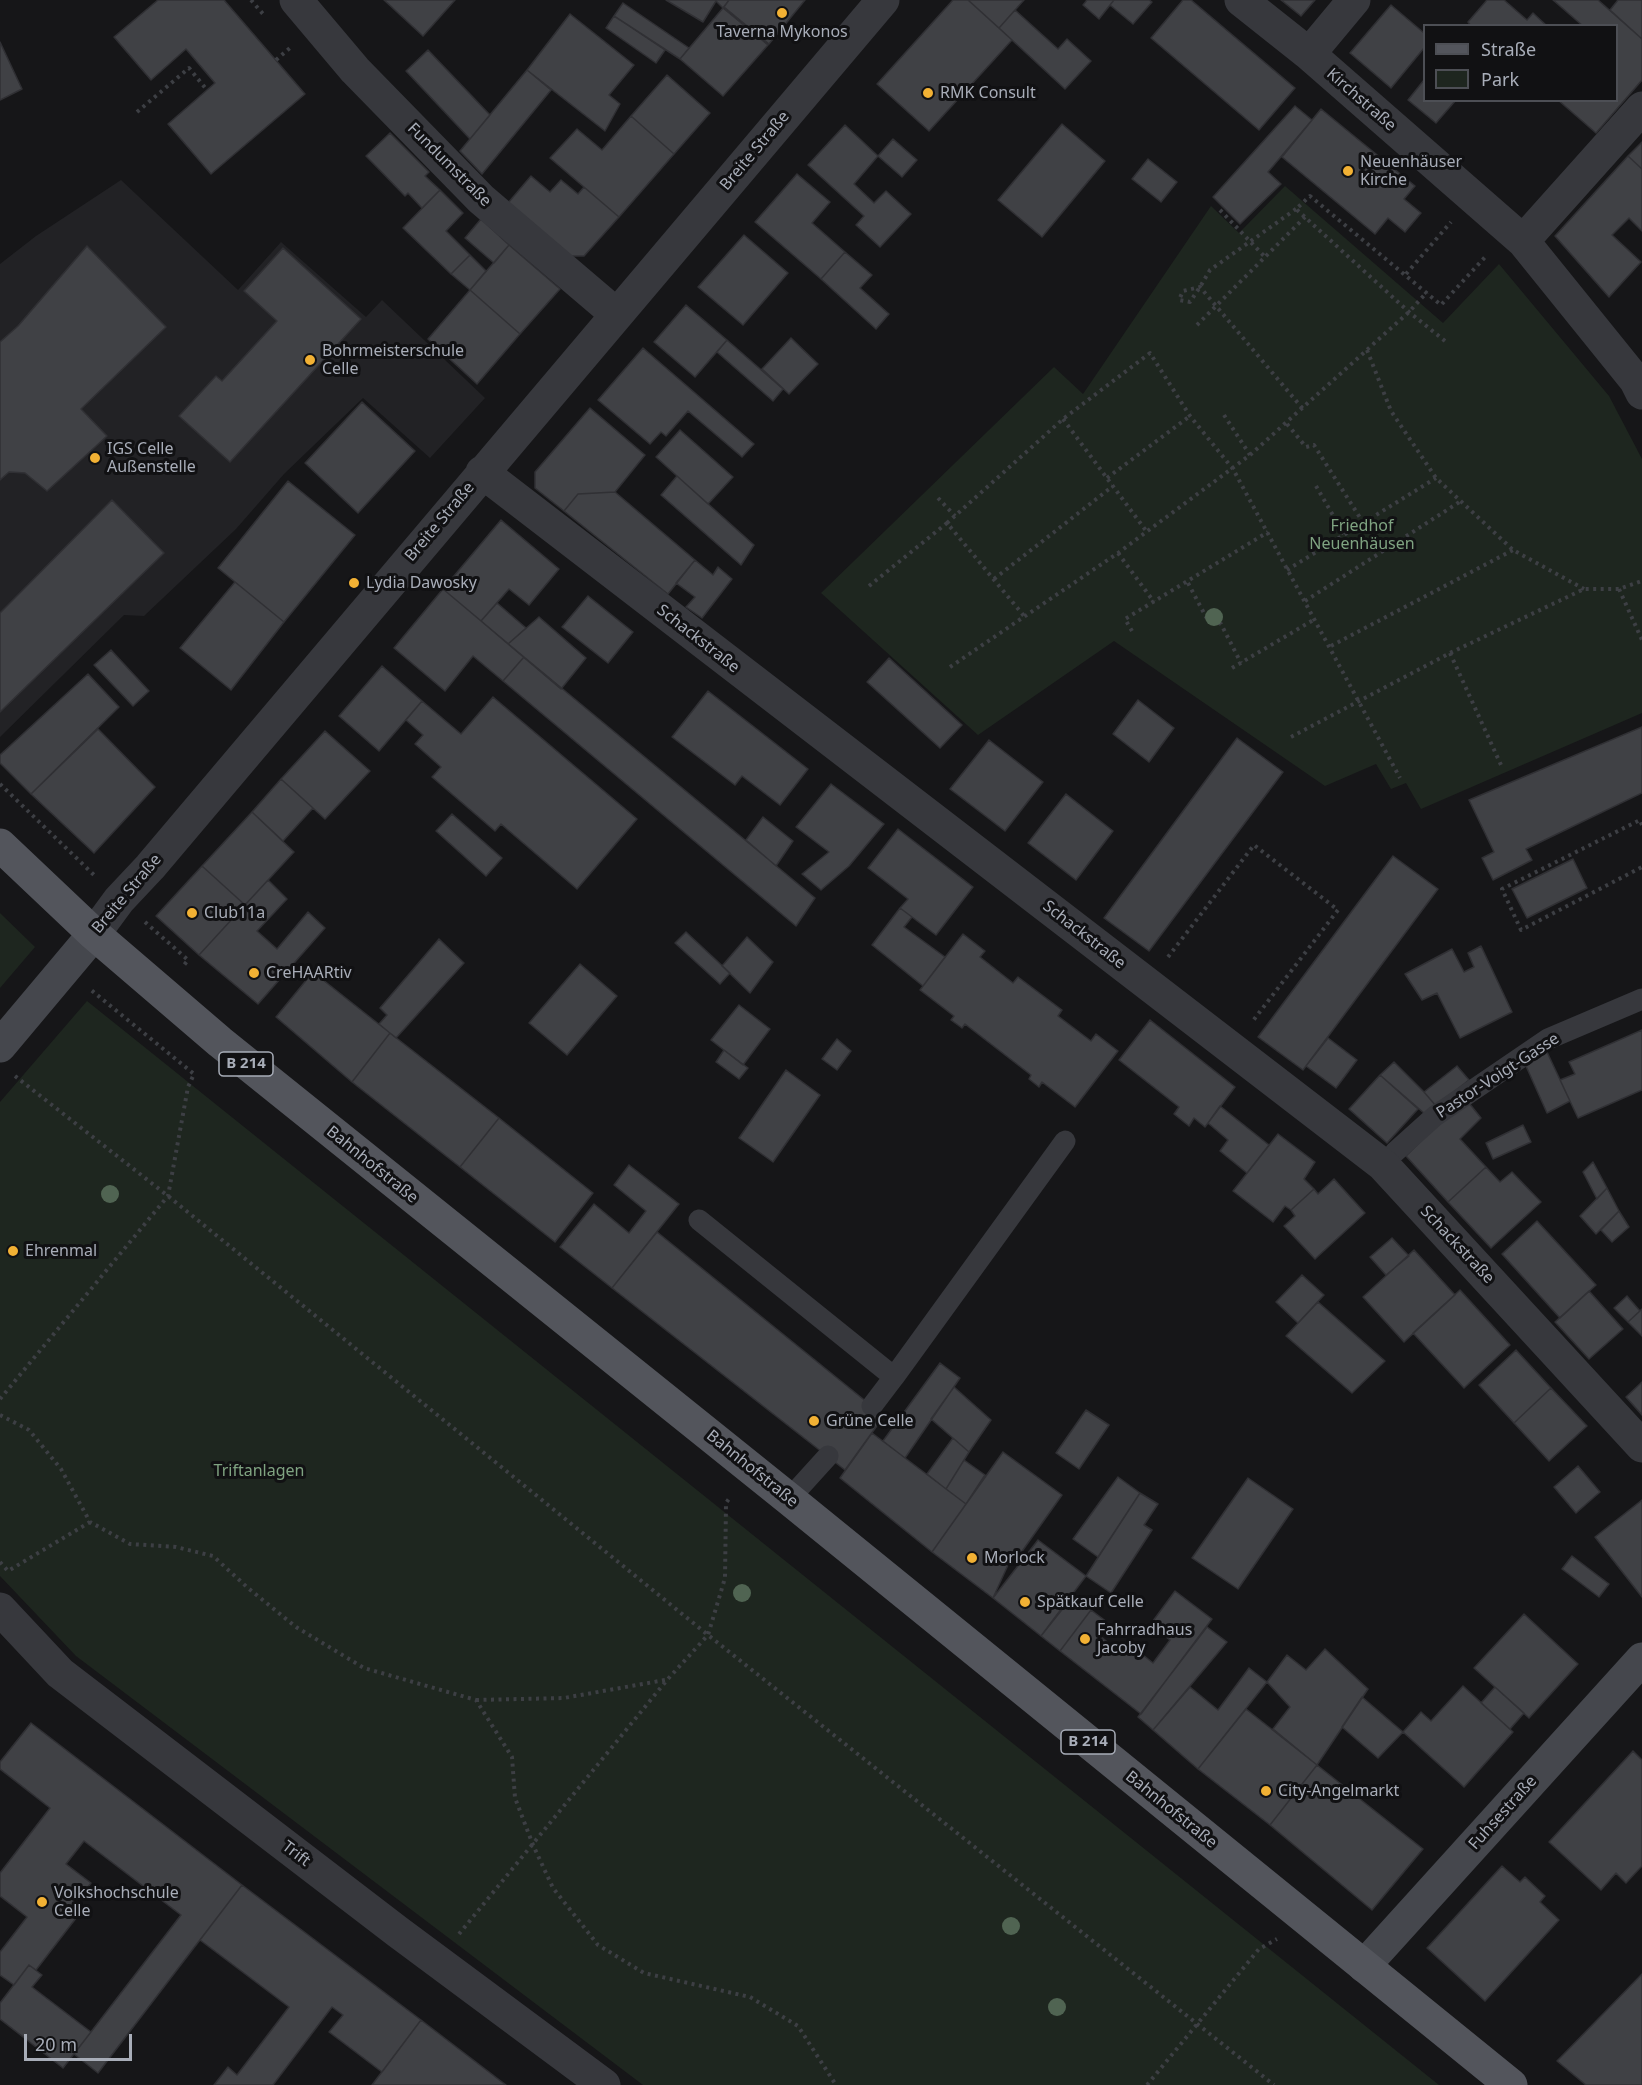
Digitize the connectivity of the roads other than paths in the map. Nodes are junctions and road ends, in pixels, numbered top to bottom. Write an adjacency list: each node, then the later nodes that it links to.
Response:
1 (296, 0): 8 (street, Fundumstraße)
2 (883, 0): 8 (street, Breite Straße)
3 (1241, 0): 5 (street, Kirchstraße)
4 (1354, 0): 5 (street)
5 (1309, 54): 7 (street, Kirchstraße)
6 (1642, 108): 7 (street)
7 (1517, 236): 9 (street, Kirchstraße)
8 (616, 314): 10 (street, Breite Straße)
9 (1642, 393)
10 (482, 472): 12 (street, Breite Straße); 20 (street, Schackstraße)
11 (0, 845): 12 (main road, Bahnhofstraße / B 214)
12 (94, 934): 14 (street, Breite Straße); 22 (main road, Bahnhofstraße / B 214)
13 (1642, 999): 16 (lane, Pastor-Voigt-Gasse)
14 (4, 1058)
15 (1065, 1141): 18 (lane)
16 (1395, 1152)
17 (699, 1220): 18 (lane)
18 (894, 1377): 19 (lane)
19 (872, 1406)
20 (1642, 1446)
21 (828, 1456): 22 (lane)
22 (789, 1499): 25 (main road, Bahnhofstraße / B 214)
23 (0, 1609): 26 (street, Trift)
24 (1642, 1659): 25 (street, Fuhsestraße)
25 (1364, 1966): 27 (main road, Bahnhofstraße / B 214)
26 (604, 2085)
27 (1511, 2085)

